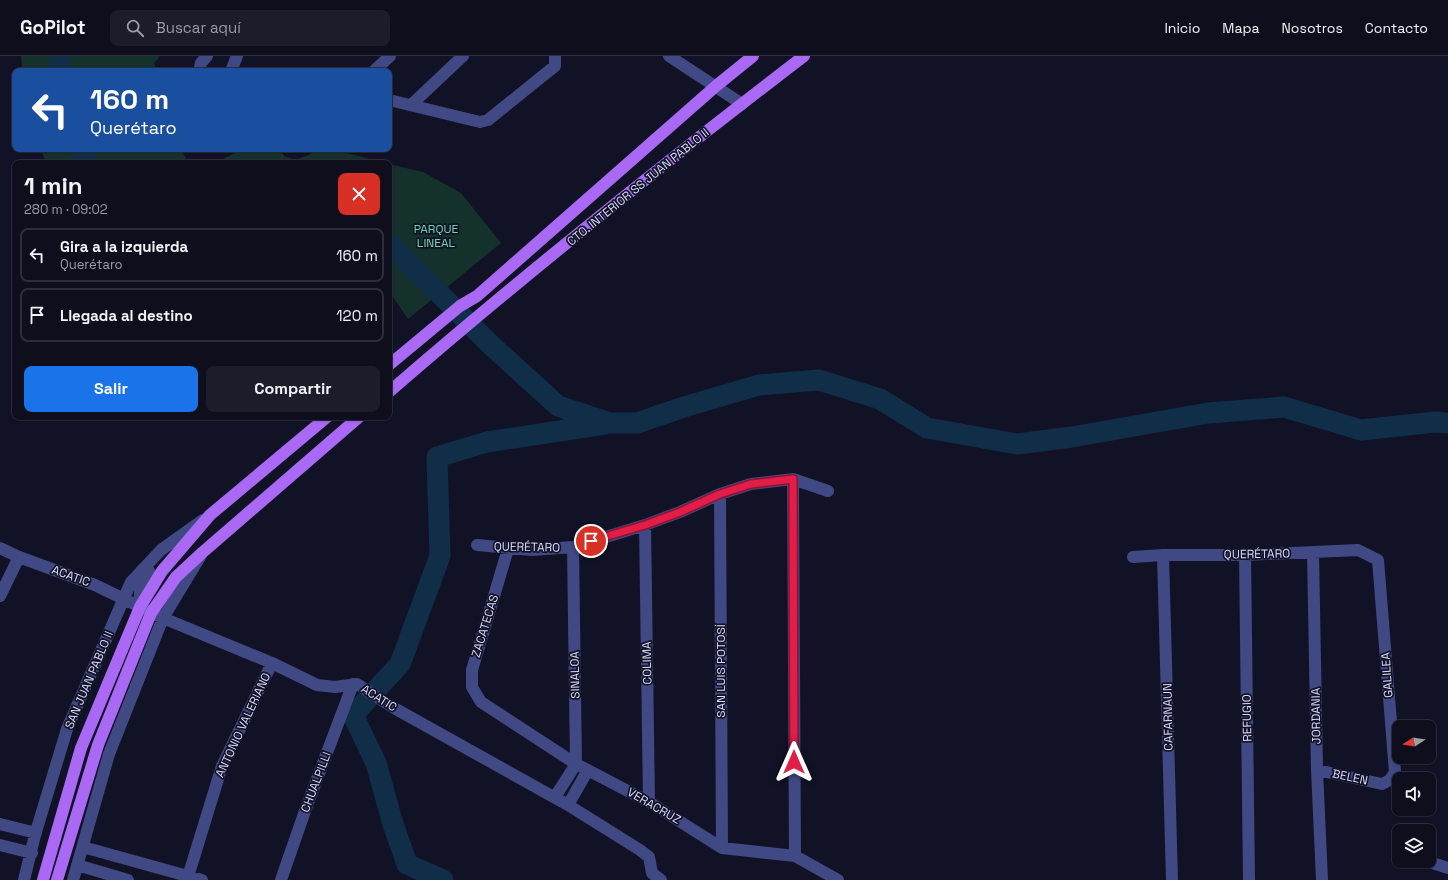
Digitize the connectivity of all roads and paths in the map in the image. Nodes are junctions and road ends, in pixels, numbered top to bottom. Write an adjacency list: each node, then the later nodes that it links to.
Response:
1 (207, 56): 9 (street)
2 (237, 56): 10 (street)
3 (390, 56): 11 (street)
4 (463, 56): 15 (street)
5 (555, 56): 15 (street)
6 (669, 56): 12 (street)
7 (753, 56): 12 (main road, CTO. INTERIOR SS JUAN PABLO II)
8 (804, 56): 14 (main road, CTO. INTERIOR SS JUAN PABLO II)
9 (200, 68)
10 (232, 68)
11 (377, 68)
12 (716, 86): 14 (street); 16 (main road, CTO. INTERIOR SS JUAN PABLO II)
13 (392, 101): 15 (street)
14 (742, 104): 17 (main road, CTO. INTERIOR SS JUAN PABLO II)
15 (411, 105)
16 (392, 362)
17 (392, 389)
18 (323, 420): 23 (main road, SAN JUAN PABLO II)
19 (356, 420): 30 (main road)
20 (793, 479): 21 (street, QUERÉTARO); 22 (street, QUERÉTARO); 58 (street)
21 (828, 491)
22 (720, 494): 24 (street, QUERÉTARO); 56 (street, SAN LUIS POTOSÍ)
23 (210, 515): 25 (street, SAN JUAN PABLO II); 39 (main road, SAN JUAN PABLO II)
24 (645, 525): 27 (street, QUERÉTARO); 50 (street, COLIMA)
25 (183, 534): 38 (street, SAN JUAN PABLO II); 39 (street)
26 (477, 545): 29 (street, QUERÉTARO)
27 (573, 547): 29 (street, QUERÉTARO); 45 (street, SINALOA)
28 (0, 548): 34 (street, ACATIC)
29 (508, 549): 44 (street, ZACATECAS)
30 (203, 552): 40 (main road); 41 (street)
31 (1313, 553): 33 (street, QUERÉTARO); 36 (street, QUERÉTARO); 47 (street, JORDANIA)
32 (1164, 555): 33 (street, QUERÉTARO); 35 (street, QUERÉTARO); 72 (street, CAFARNAUN)
33 (1245, 555): 73 (street, REFUGIO)
34 (19, 557): 37 (street); 38 (street, ACATIC)
35 (1133, 557)
36 (1378, 560): 48 (street, GALILEA)
37 (0, 596)
38 (124, 599): 39 (street, ACATIC); 53 (street, SAN JUAN PABLO II)
39 (140, 607): 40 (street, ACATIC); 65 (main road, SAN JUAN PABLO II)
40 (151, 612): 41 (street, ACATIC); 66 (main road)
41 (163, 618): 42 (street, ACATIC); 55 (street)
42 (272, 663): 43 (street, ACATIC); 62 (street, ANTONIO VALERIANO)
43 (355, 684): 49 (street, ACATIC); 70 (street, CHUALPILLI)
44 (480, 702): 45 (street, VERACRUZ)
45 (576, 764): 46 (street, VERACRUZ); 49 (street)
46 (588, 770): 50 (street, VERACRUZ); 51 (street)
47 (1317, 770): 48 (street, BELEN); 74 (street, JORDANIA)
48 (1382, 784)
49 (555, 797): 51 (street, ACATIC)
50 (649, 802): 56 (street, VERACRUZ)
51 (568, 805): 63 (street, ACATIC)
52 (0, 824): 53 (street)
53 (36, 833): 57 (street, SAN JUAN PABLO II)
54 (0, 845): 57 (street)
55 (83, 847): 60 (street); 62 (street)
56 (722, 848): 58 (street, VERACRUZ)
57 (32, 853): 64 (street, SAN JUAN PABLO II)
58 (795, 856): 71 (street, VERACRUZ)
59 (1436, 864): 61 (street)
60 (77, 865): 67 (street); 68 (street)
61 (1448, 868)
62 (187, 878): 69 (street)
63 (652, 878)
64 (24, 880)
65 (42, 880)
66 (57, 880)
67 (73, 880)
68 (128, 880)
69 (202, 880)
70 (281, 880)
71 (838, 880)
72 (1172, 880)
73 (1249, 880)
74 (1322, 880)

